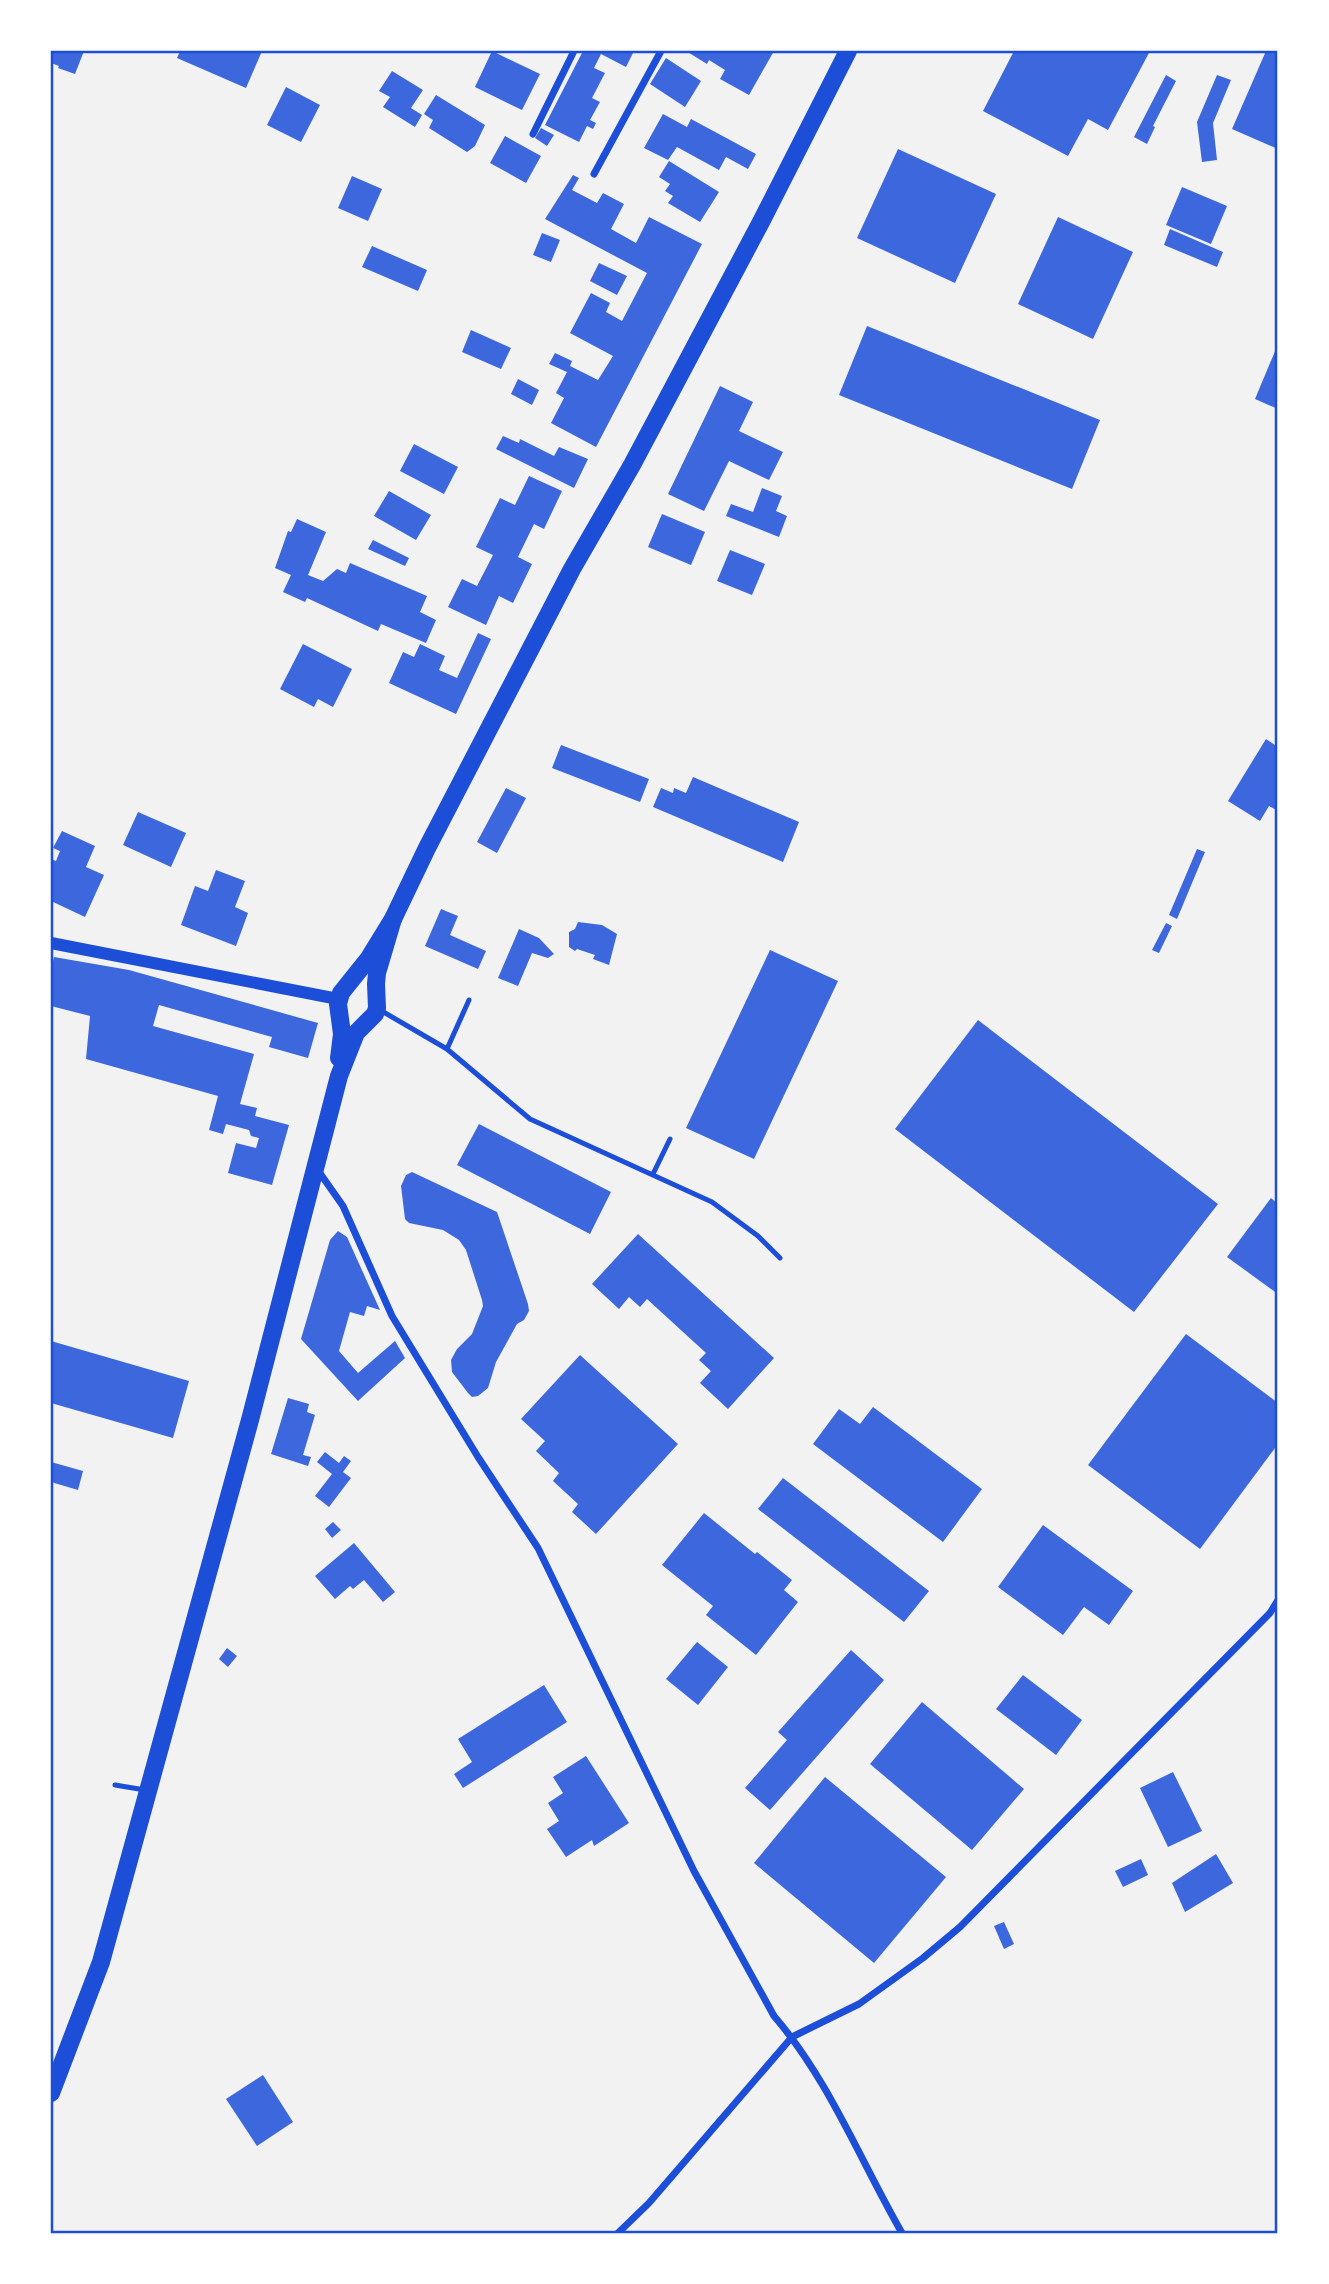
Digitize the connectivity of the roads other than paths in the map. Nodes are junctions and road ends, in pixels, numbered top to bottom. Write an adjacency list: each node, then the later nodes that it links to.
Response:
1 (574, 51): 4 (street)
2 (661, 51): 5 (street)
3 (849, 51): 6 (main road)
4 (533, 134)
5 (594, 174)
6 (393, 919): 8 (main road); 10 (main road)
7 (51, 943): 8 (street)
8 (341, 999): 10 (main road); 10 (main road); 12 (main road)
9 (469, 1000): 11 (lane)
10 (375, 1007): 11 (lane); 12 (main road)
11 (447, 1049): 15 (lane)
12 (340, 1076): 14 (main road)
13 (670, 1139): 15 (lane)
14 (316, 1167): 19 (main road); 20 (street)
15 (653, 1174): 16 (lane)
16 (780, 1258)
17 (1278, 1600): 20 (street)
18 (115, 1785): 19 (lane)
19 (148, 1790): 21 (main road)
20 (792, 2036): 22 (street); 23 (street)
21 (51, 2093)
22 (618, 2233)
23 (902, 2233)

